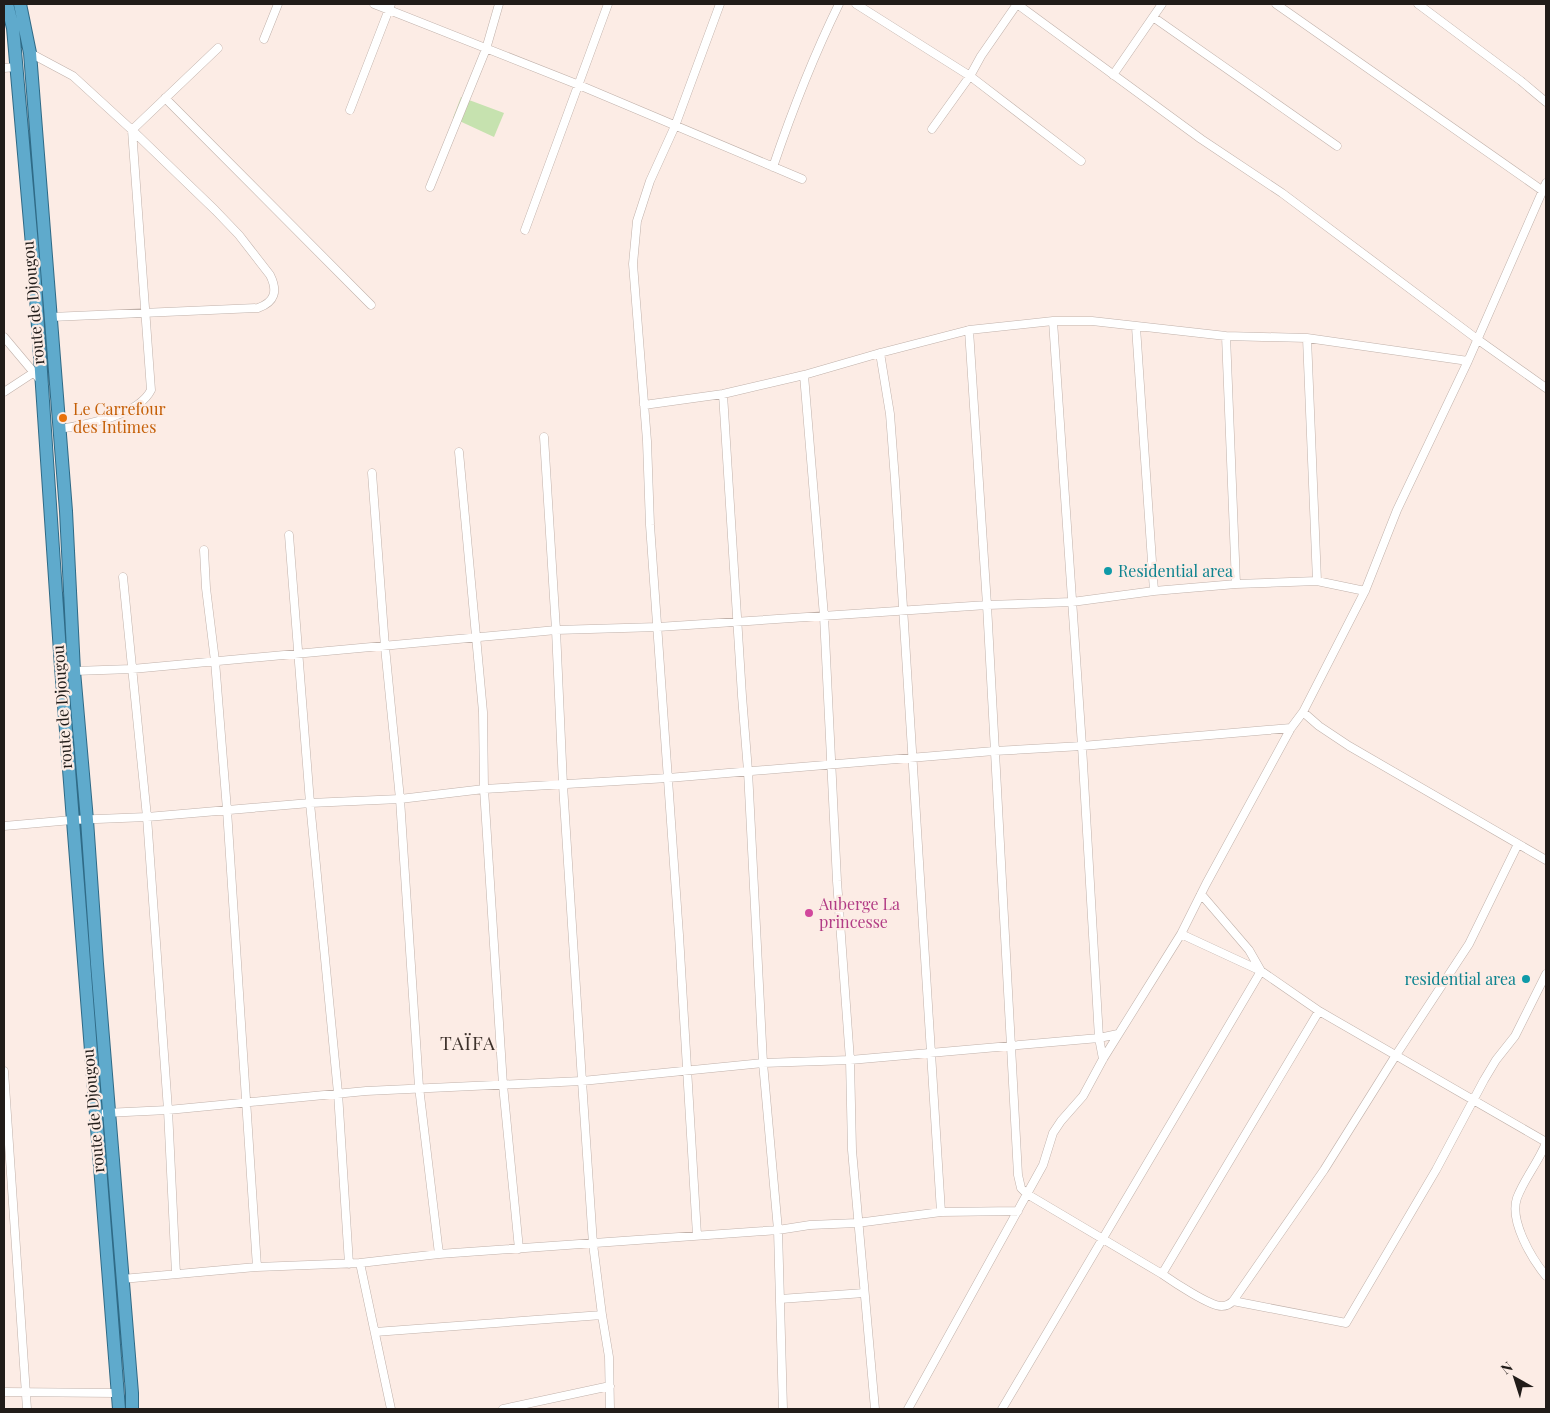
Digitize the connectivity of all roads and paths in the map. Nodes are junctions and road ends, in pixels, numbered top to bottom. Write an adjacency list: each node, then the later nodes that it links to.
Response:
1 (7, 4): 22 (highway, route de Djougou)
2 (20, 4): 21 (highway, route de Djougou)
3 (278, 4): 18 (street)
4 (374, 4): 15 (street)
5 (499, 4): 20 (street)
6 (608, 4): 25 (street)
7 (720, 4): 29 (street)
8 (838, 4): 34 (street)
9 (856, 4): 24 (street)
10 (1017, 4): 16 (street); 24 (street)
11 (1034, 4): 16 (street)
12 (1162, 4): 17 (street)
13 (1276, 4): 37 (street)
14 (1418, 4): 27 (street)
15 (390, 7): 20 (street); 28 (street)
16 (1028, 11): 23 (street)
17 (1153, 18): 23 (street); 32 (street)
18 (264, 39)
19 (218, 48): 26 (street)
20 (486, 49): 25 (street); 36 (street)
21 (30, 53): 31 (street); 39 (highway, route de Djougou)
22 (10, 67): 39 (highway, route de Djougou)
23 (1113, 75): 49 (street)
24 (970, 76): 30 (street); 33 (street)
25 (579, 85): 29 (street); 38 (street)
26 (165, 98): 31 (street); 40 (street)
27 (1546, 102)
28 (350, 110)
29 (674, 126): 34 (street); 58 (street)
30 (932, 129)
31 (132, 130): 41 (street); 41 (street)
32 (1337, 146)
33 (1081, 161)
34 (773, 167): 35 (street)
35 (802, 179)
36 (430, 186)
37 (1544, 187): 49 (street)
38 (525, 230)
39 (40, 267): 42 (highway, route de Djougou); 54 (highway, route de Djougou)
40 (371, 305)
41 (144, 313): 42 (street); 59 (street)
42 (51, 317): 59 (highway, route de Djougou)
43 (1053, 321): 44 (street); 45 (street); 70 (street)
44 (1136, 327): 46 (street); 68 (street)
45 (969, 330): 50 (street); 71 (street)
46 (1226, 336): 48 (street); 67 (street)
47 (4, 337): 52 (street)
48 (1307, 338): 51 (street); 66 (street)
49 (1477, 339): 51 (street); 55 (street)
50 (880, 353): 53 (street); 72 (street)
51 (1468, 361): 69 (street)
52 (33, 373): 54 (street); 56 (street)
53 (804, 375): 57 (street); 73 (street)
54 (42, 383): 97 (highway, route de Djougou)
55 (1546, 388)
56 (4, 392)
57 (723, 394): 58 (street); 74 (street)
58 (644, 405): 75 (street)
59 (60, 429): 82 (highway, route de Djougou)
60 (544, 437): 76 (street)
61 (459, 452): 77 (street)
62 (372, 473): 78 (street)
63 (289, 535): 79 (street)
64 (204, 550): 80 (street)
65 (124, 578): 81 (street)
66 (1317, 581): 67 (street); 69 (street)
67 (1236, 584): 68 (street)
68 (1154, 591): 70 (street)
69 (1365, 591): 83 (street)
70 (1072, 602): 71 (street); 85 (street)
71 (986, 604): 72 (street); 86 (street)
72 (904, 610): 73 (street); 87 (street)
73 (824, 616): 74 (street); 88 (street)
74 (738, 622): 75 (street); 89 (street)
75 (658, 627): 76 (street); 90 (street)
76 (556, 630): 77 (street); 91 (street)
77 (476, 638): 78 (street); 92 (street)
78 (385, 647): 79 (street); 93 (street)
79 (299, 655): 80 (street); 94 (street)
80 (215, 661): 81 (street); 95 (street)
81 (132, 669): 82 (street); 96 (street)
82 (74, 671): 98 (highway, route de Djougou)
83 (1303, 712): 84 (street); 100 (street)
84 (1291, 728): 85 (street); 102 (street)
85 (1082, 746): 86 (street); 108 (street)
86 (994, 751): 87 (street); 109 (street)
87 (913, 757): 88 (street); 110 (street)
88 (830, 765): 89 (street); 113 (street)
89 (748, 771): 90 (street); 114 (street)
90 (668, 778): 91 (street); 116 (street)
91 (563, 784): 92 (street); 117 (street)
92 (484, 789): 93 (street); 118 (street)
93 (400, 799): 94 (street); 119 (street)
94 (310, 803): 95 (street); 120 (street)
95 (227, 810): 96 (street); 122 (street)
96 (147, 817): 98 (street); 123 (street)
97 (72, 820): 98 (street); 99 (street); 125 (highway, route de Djougou)
98 (87, 820): 124 (highway, route de Djougou)
99 (4, 826)
100 (1518, 844): 101 (street); 111 (street)
101 (1546, 860)
102 (1201, 894): 103 (street); 104 (street)
103 (1181, 934): 104 (street); 107 (street)
104 (1261, 970): 106 (street); 134 (street)
105 (1546, 974): 121 (street)
106 (1318, 1011): 111 (street); 142 (street)
107 (1118, 1034): 108 (street); 112 (street)
108 (1099, 1038): 109 (street); 112 (street)
109 (1010, 1045): 110 (street); 128 (street)
110 (930, 1052): 113 (street); 130 (street)
111 (1396, 1054): 121 (street); 147 (street)
112 (1103, 1059): 128 (street)
113 (850, 1060): 114 (street); 131 (street)
114 (763, 1063): 116 (street); 132 (street)
115 (4, 1071): 126 (street)
116 (687, 1071): 117 (street); 133 (street)
117 (582, 1081): 118 (street); 135 (street)
118 (503, 1085): 119 (street); 136 (street)
119 (419, 1087): 120 (street); 137 (street)
120 (338, 1093): 122 (street); 139 (street)
121 (1474, 1100): 127 (street); 147 (street)
122 (246, 1102): 123 (street); 140 (street)
123 (168, 1110): 124 (street); 141 (street)
124 (110, 1112): 125 (street); 144 (highway, route de Djougou)
125 (96, 1114): 151 (highway, route de Djougou)
126 (5, 1115): 154 (street)
127 (1546, 1143): 143 (street)
128 (1027, 1194): 129 (street); 134 (street)
129 (1018, 1211): 130 (street); 164 (street)
130 (941, 1212): 131 (street)
131 (857, 1223): 132 (street); 145 (street)
132 (778, 1230): 133 (street); 146 (street)
133 (697, 1235): 135 (street)
134 (1104, 1239): 142 (street); 165 (street)
135 (593, 1244): 136 (street); 148 (street)
136 (518, 1249): 137 (street)
137 (440, 1254): 138 (street)
138 (360, 1263): 139 (street); 149 (street)
139 (349, 1264): 140 (street)
140 (257, 1267): 141 (street)
141 (176, 1274): 144 (street)
142 (1162, 1274): 147 (street)
143 (1546, 1276)
144 (122, 1279): 150 (highway, route de Djougou)
145 (864, 1293): 146 (street); 163 (street)
146 (780, 1299): 162 (street)
147 (1233, 1301)
148 (602, 1315): 149 (street); 152 (street)
149 (375, 1332): 159 (street)
150 (126, 1334): 151 (highway); 158 (highway, route de Djougou)
151 (113, 1335): 155 (highway, route de Djougou)
152 (610, 1386): 160 (street); 161 (street)
153 (4, 1392): 154 (street)
154 (26, 1392): 155 (street); 156 (street)
155 (117, 1393): 157 (highway, route de Djougou)
156 (27, 1409)
157 (119, 1409)
158 (132, 1409)
159 (391, 1409)
160 (503, 1409)
161 (610, 1409)
162 (783, 1409)
163 (875, 1409)
164 (908, 1409)
165 (1002, 1409)

